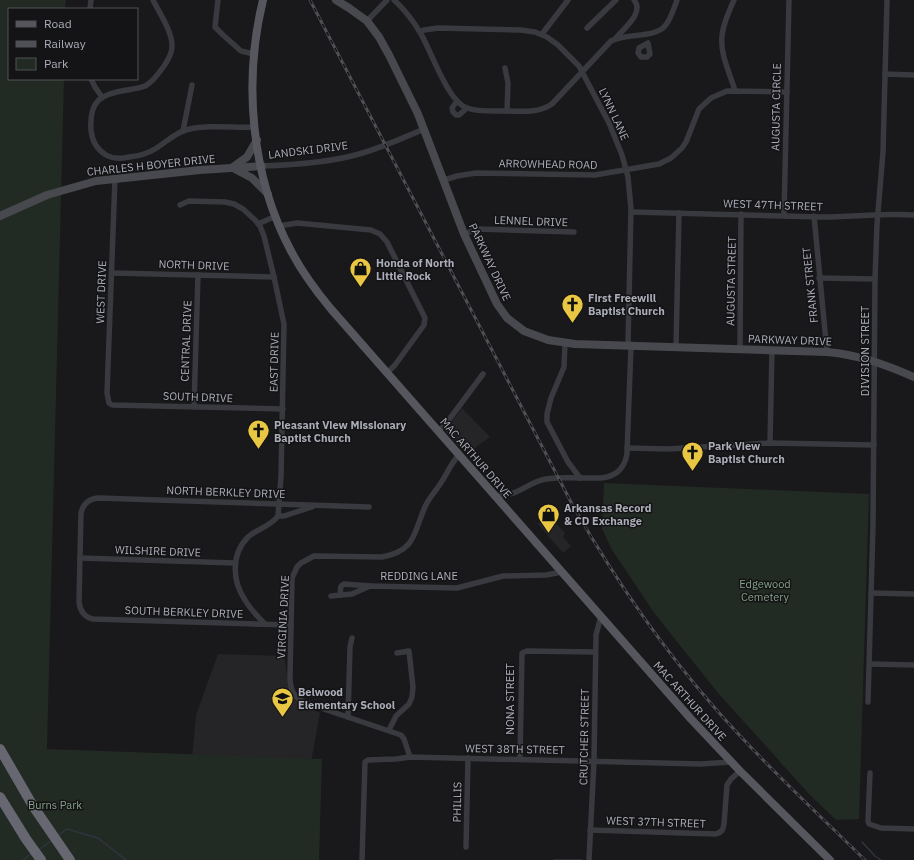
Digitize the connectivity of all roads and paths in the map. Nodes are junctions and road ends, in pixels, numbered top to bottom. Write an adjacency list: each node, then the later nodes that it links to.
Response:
1 (153, 0): 30 (street)
2 (218, 0): 21 (street)
3 (263, 0): 21 (main road, MAC ARTHUR DRIVE)
4 (336, 0): 14 (street, PARKWAY DRIVE)
5 (388, 0): 14 (street)
6 (394, 0): 16 (street)
7 (568, 0): 17 (street)
8 (616, 0): 15 (street)
9 (634, 0): 19 (street)
10 (677, 0): 18 (street)
11 (734, 0): 28 (street)
12 (789, 0): 29 (street, AUGUSTA CIRCLE)
13 (887, 0): 24 (street, DIVISION STREET)
14 (367, 21): 35 (street, PARKWAY DRIVE)
15 (587, 28)
16 (420, 32): 17 (street, LYNN LANE); 31 (street)
17 (542, 34): 23 (street, LYNN LANE)
18 (648, 34): 19 (street); 20 (street)
19 (615, 39): 23 (street)
20 (648, 43)
21 (254, 54): 34 (main road, MAC ARTHUR DRIVE)
22 (505, 68): 33 (street)
23 (582, 72): 33 (street); 40 (street, LYNN LANE)
24 (885, 74): 25 (street); 48 (street, DIVISION STREET)
25 (914, 75)
26 (92, 80): 30 (street)
27 (192, 85): 36 (street)
28 (735, 91): 29 (street, ARROWHEAD ROAD); 40 (street, ARROWHEAD ROAD)
29 (787, 92): 49 (street, AUGUSTA CIRCLE)
30 (102, 97): 36 (street)
31 (457, 101): 32 (street); 32 (street)
32 (467, 108): 33 (street)
33 (507, 111)
34 (255, 128): 36 (street); 37 (main road, MAC ARTHUR DRIVE)
35 (424, 129): 38 (street, LANDSKI DRIVE); 42 (street, PARKWAY DRIVE)
36 (183, 131)
37 (257, 140): 38 (main road, MAC ARTHUR DRIVE); 39 (street, LANDSKI DRIVE)
38 (262, 166): 39 (street, CHARLES H BOYER DRIVE); 43 (main road, MAC ARTHUR DRIVE)
39 (233, 167): 41 (street, CHARLES H BOYER DRIVE); 43 (street)
40 (626, 170): 42 (street, ARROWHEAD ROAD); 45 (street, LYNN LANE)
41 (115, 178): 51 (street, CHARLES H BOYER DRIVE); 58 (street, WEST DRIVE)
42 (444, 180): 57 (street, PARKWAY DRIVE)
43 (268, 194): 52 (main road, MAC ARTHUR DRIVE)
44 (180, 205): 54 (street)
45 (631, 212): 46 (street, WEST 47TH STREET); 64 (street, LYNN LANE)
46 (679, 213): 47 (street, WEST 47TH STREET); 65 (street)
47 (742, 214): 49 (street, WEST 47TH STREET); 66 (street, AUGUSTA STREET)
48 (878, 214): 50 (street, WEST 47TH STREET); 53 (street, WEST 47TH STREET); 62 (street, DIVISION STREET)
49 (784, 215): 53 (street, WEST 47TH STREET)
50 (914, 215)
51 (0, 216)
52 (276, 216): 54 (street); 55 (main road, MAC ARTHUR DRIVE)
53 (814, 216): 61 (street, FRANK STREET)
54 (258, 224): 60 (street, EAST DRIVE)
55 (279, 226): 70 (main road, MAC ARTHUR DRIVE); 70 (street)
56 (574, 232): 57 (street, LENNEL DRIVE)
57 (464, 234): 63 (street, PARKWAY DRIVE)
58 (112, 273): 59 (street, NORTH DRIVE); 73 (street, WEST DRIVE)
59 (198, 275): 60 (street, NORTH DRIVE); 74 (street, CENTRAL DRIVE)
60 (274, 278): 75 (street, EAST DRIVE)
61 (819, 278): 62 (street); 68 (street, FRANK STREET)
62 (875, 278): 69 (street, DIVISION STREET)
63 (565, 343): 64 (street, PARKWAY DRIVE); 81 (street)
64 (630, 346): 65 (street, PARKWAY DRIVE); 79 (street, LYNN LANE)
65 (676, 347): 66 (street, PARKWAY DRIVE)
66 (740, 349): 67 (street, PARKWAY DRIVE)
67 (772, 350): 68 (street, PARKWAY DRIVE); 77 (street)
68 (827, 352): 69 (street, PARKWAY DRIVE)
69 (875, 361): 72 (street, PARKWAY DRIVE); 78 (street, DIVISION STREET)
70 (388, 373): 76 (main road, MAC ARTHUR DRIVE)
71 (483, 374): 76 (street)
72 (914, 377)
73 (112, 405): 74 (street, SOUTH DRIVE)
74 (194, 407): 75 (street, SOUTH DRIVE)
75 (283, 409): 85 (street, EAST DRIVE)
76 (438, 431): 80 (main road, MAC ARTHUR DRIVE)
77 (770, 443): 78 (street); 79 (street)
78 (874, 445): 93 (street, DIVISION STREET)
79 (627, 448): 81 (street, LYNN LANE)
80 (459, 455): 82 (main road, MAC ARTHUR DRIVE); 99 (street, VIRGINIA DRIVE)
81 (580, 478): 83 (street, LYNN LANE)
82 (495, 495): 83 (street, LYNN LANE); 84 (main road, MAC ARTHUR DRIVE)
83 (512, 495): 84 (street, LYNN LANE)
84 (501, 503): 91 (main road, MAC ARTHUR DRIVE)
85 (280, 504): 86 (street, NORTH BERKLEY DRIVE); 88 (street, EAST DRIVE); 89 (street, NORTH BERKLEY DRIVE)
86 (320, 505): 87 (street, NORTH BERKLEY DRIVE); 88 (street)
87 (368, 507)
88 (278, 516): 90 (street)
89 (80, 558): 90 (street, WILSHIRE DRIVE); 98 (street, SOUTH BERKLEY DRIVE)
90 (235, 563): 98 (street)
91 (562, 572): 92 (street, REDDING LANE); 97 (main road, MAC ARTHUR DRIVE)
92 (370, 586): 95 (street, REDDING LANE); 95 (street, REDDING LANE)
93 (871, 593): 94 (street); 103 (street, DIVISION STREET)
94 (914, 594)
95 (341, 595): 96 (street, REDDING LANE)
96 (331, 596)
97 (601, 616): 101 (street, CRUTCHER STREET); 113 (main road, MAC ARTHUR DRIVE)
98 (264, 624): 99 (street, SOUTH BERKLEY DRIVE)
99 (291, 625): 106 (street, VIRGINIA DRIVE)
100 (352, 638): 106 (street)
101 (595, 652): 111 (street, NONA STREET); 112 (street, CRUTCHER STREET)
102 (397, 653): 107 (street)
103 (870, 664): 104 (street); 105 (street, DIVISION STREET)
104 (914, 665)
105 (868, 702)
106 (348, 717): 107 (street)
107 (389, 730): 109 (street)
108 (0, 749): 120 (highway)
109 (410, 757): 110 (street, WEST 38TH STREET); 123 (street, WEST 38TH STREET)
110 (468, 758): 111 (street, WEST 38TH STREET); 119 (street, PHILLIS)
111 (520, 759): 112 (street, WEST 38TH STREET)
112 (594, 761): 113 (street, WEST 38TH STREET); 118 (street, CRUTCHER STREET)
113 (731, 762): 114 (main road, MAC ARTHUR DRIVE)
114 (740, 771): 118 (street, WEST 37TH STREET); 124 (main road, MAC ARTHUR DRIVE)
115 (870, 773): 117 (street)
116 (0, 797): 122 (highway)
117 (914, 829)
118 (590, 830): 121 (street, CRUTCHER STREET)
119 (466, 847)
120 (67, 856)
121 (590, 857)
122 (42, 860)
123 (362, 860)
124 (830, 860)

